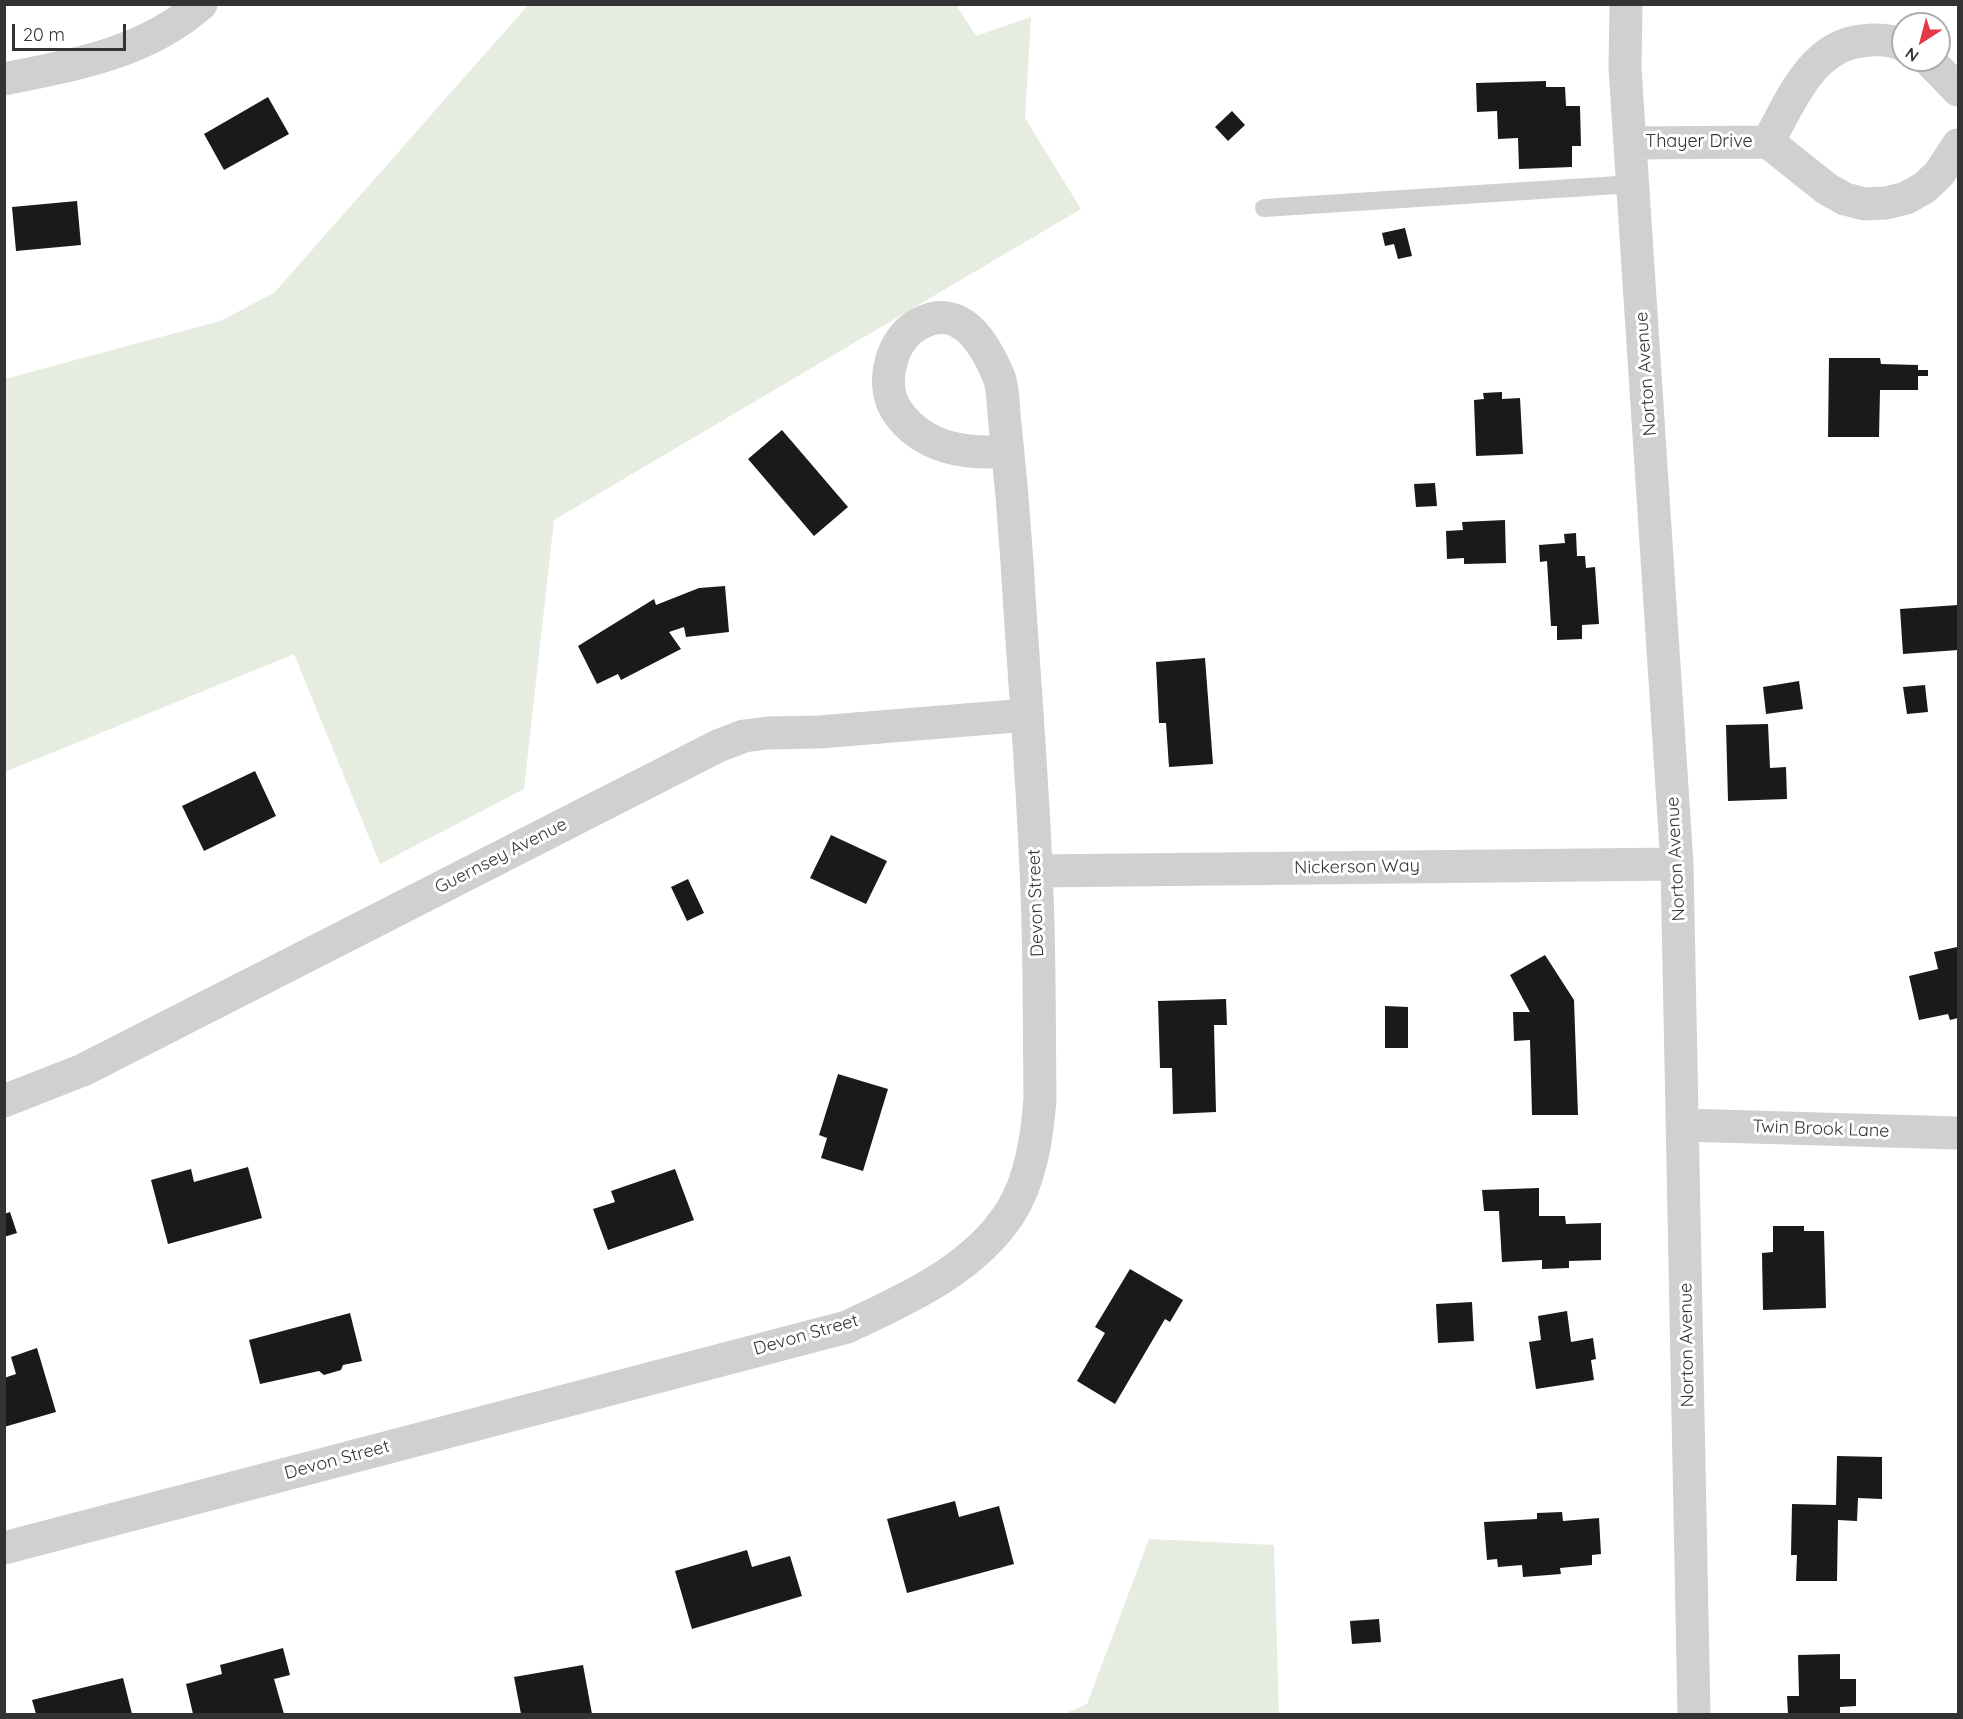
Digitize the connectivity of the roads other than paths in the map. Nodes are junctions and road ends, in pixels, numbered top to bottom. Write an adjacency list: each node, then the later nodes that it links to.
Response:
1 (201, 4): 5 (street)
2 (1626, 4): 8 (street, Norton Avenue)
3 (1891, 41): 7 (street, Thayer Drive)
4 (1941, 72): 6 (street)
5 (4, 79)
6 (1959, 90)
7 (1768, 142): 8 (street, Thayer Drive); 9 (street, Thayer Drive)
8 (1630, 143): 10 (street, Norton Avenue)
9 (1959, 145)
10 (1633, 184): 11 (lane); 14 (street, Norton Avenue)
11 (1264, 208)
12 (1008, 452): 13 (street, Devon Street)
13 (1027, 715): 15 (street, Devon Street); 16 (street, Guernsey Avenue)
14 (1677, 864): 15 (street, Nickerson Way); 17 (street, Norton Avenue)
15 (1036, 871): 19 (street, Devon Street)
16 (4, 1101)
17 (1683, 1125): 18 (street, Twin Brook Lane); 20 (street, Norton Avenue)
18 (1959, 1133)
19 (4, 1548)
20 (1695, 1714)

